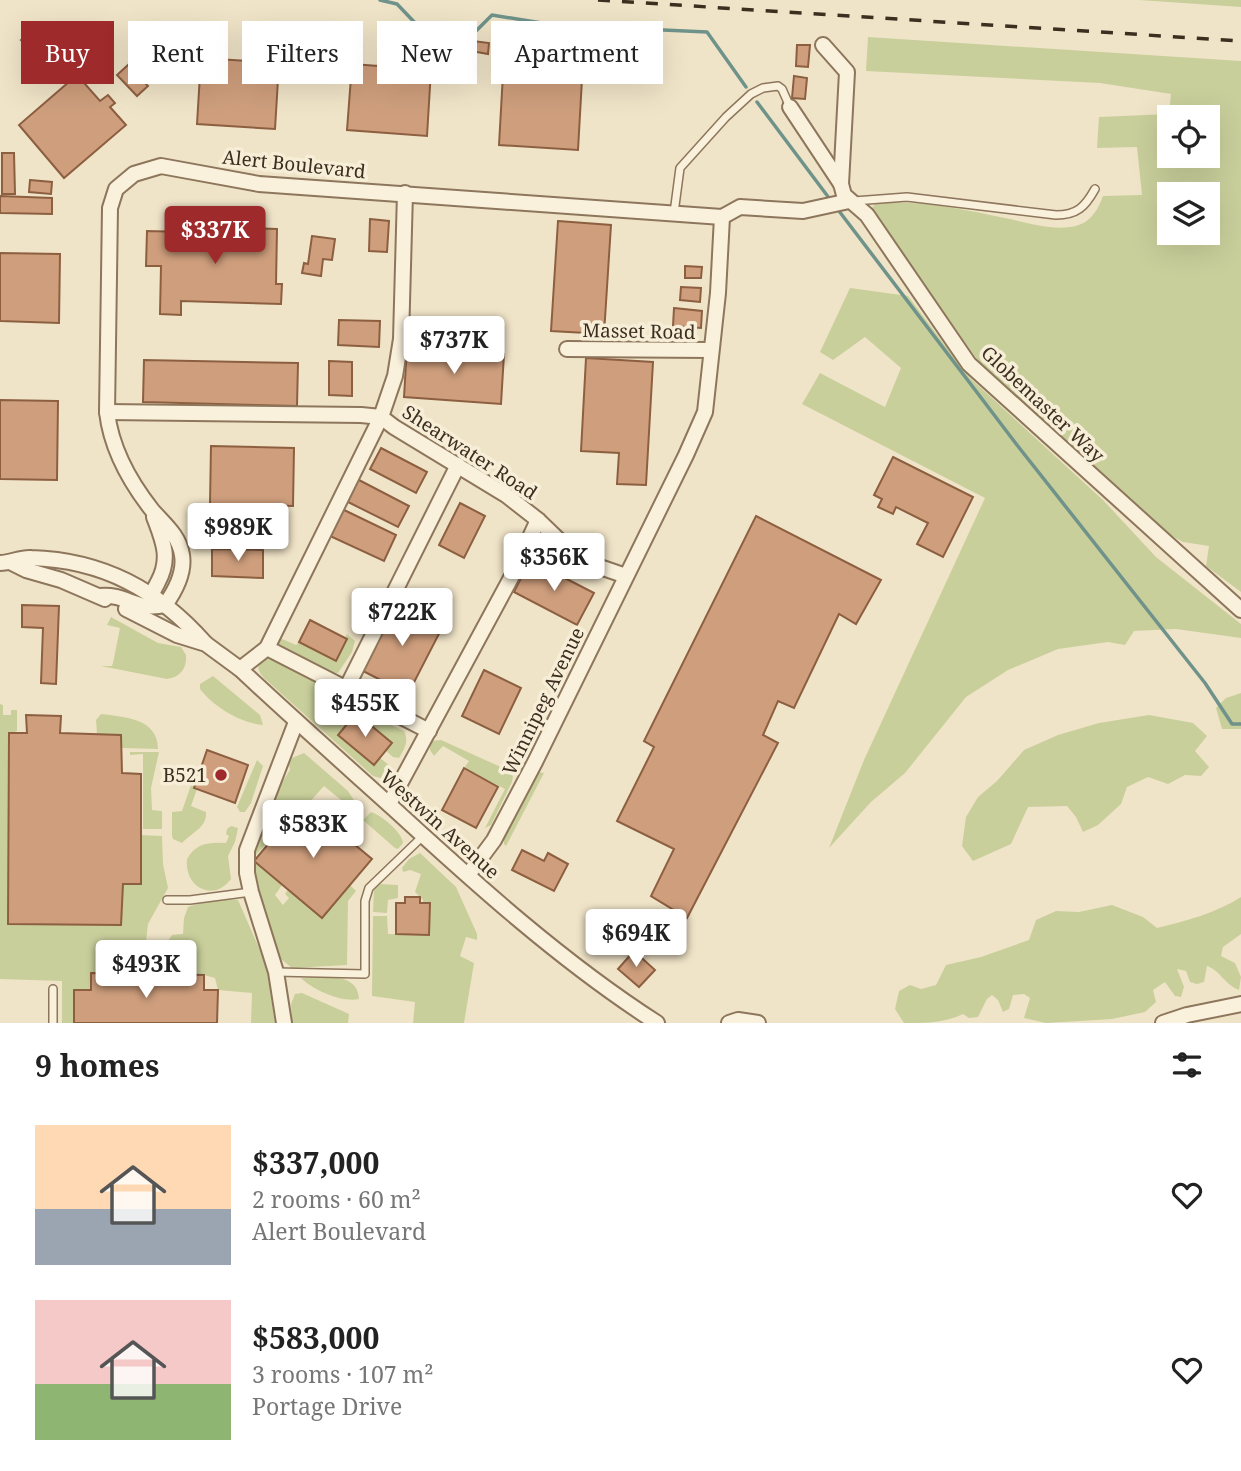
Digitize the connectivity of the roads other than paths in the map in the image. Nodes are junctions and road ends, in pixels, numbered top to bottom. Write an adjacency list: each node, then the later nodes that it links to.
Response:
1 (823, 45): 3 (street)
2 (790, 107): 3 (street); 7 (lane)
3 (841, 184): 6 (street)
4 (1095, 189): 6 (lane)
5 (405, 193): 7 (street, Alert Boulevard); 11 (street, Alert Boulevard); 12 (street)
6 (849, 201): 8 (street, Alert Boulevard); 19 (street, Globemaster Way)
7 (674, 214): 8 (street, Alert Boulevard)
8 (722, 217): 10 (street, Winnipeg Avenue)
9 (567, 349): 10 (street, Masset Road)
10 (711, 351): 16 (street, Winnipeg Avenue)
11 (107, 412): 12 (street, Shearwater Road); 18 (street, Alert Boulevard)
12 (381, 417): 13 (street, Shearwater Road); 22 (street)
13 (458, 466): 14 (street, Shearwater Road); 24 (street)
14 (538, 520): 16 (street, Shearwater Road); 26 (street)
15 (6, 563): 17 (street, Westwin Avenue); 18 (street, Westwin Avenue)
16 (626, 576): 29 (street, Winnipeg Avenue)
17 (99, 596): 18 (street); 20 (street, Westwin Avenue)
18 (156, 603): 20 (street); 21 (street, Westwin Avenue)
19 (1241, 610)
20 (157, 624): 21 (street, Westwin Avenue)
21 (206, 644): 23 (street, Westwin Avenue)
22 (267, 648): 23 (street); 24 (street)
23 (240, 669): 25 (street, Westwin Avenue)
24 (346, 689): 26 (street)
25 (296, 722): 27 (street, Westwin Avenue); 30 (street)
26 (429, 731): 27 (street)
27 (389, 804): 28 (street, Westwin Avenue)
28 (424, 836): 29 (street, Westwin Avenue); 32 (lane)
29 (468, 875): 37 (street, Westwin Avenue)
30 (251, 892): 31 (lane); 32 (street)
31 (167, 900)
32 (276, 972): 36 (street)
33 (53, 989): 35 (lane)
34 (1241, 1004): 40 (street)
35 (53, 1023)
36 (284, 1023)
37 (657, 1023)
38 (729, 1023): 39 (street)
39 (758, 1023)
40 (1163, 1023)

